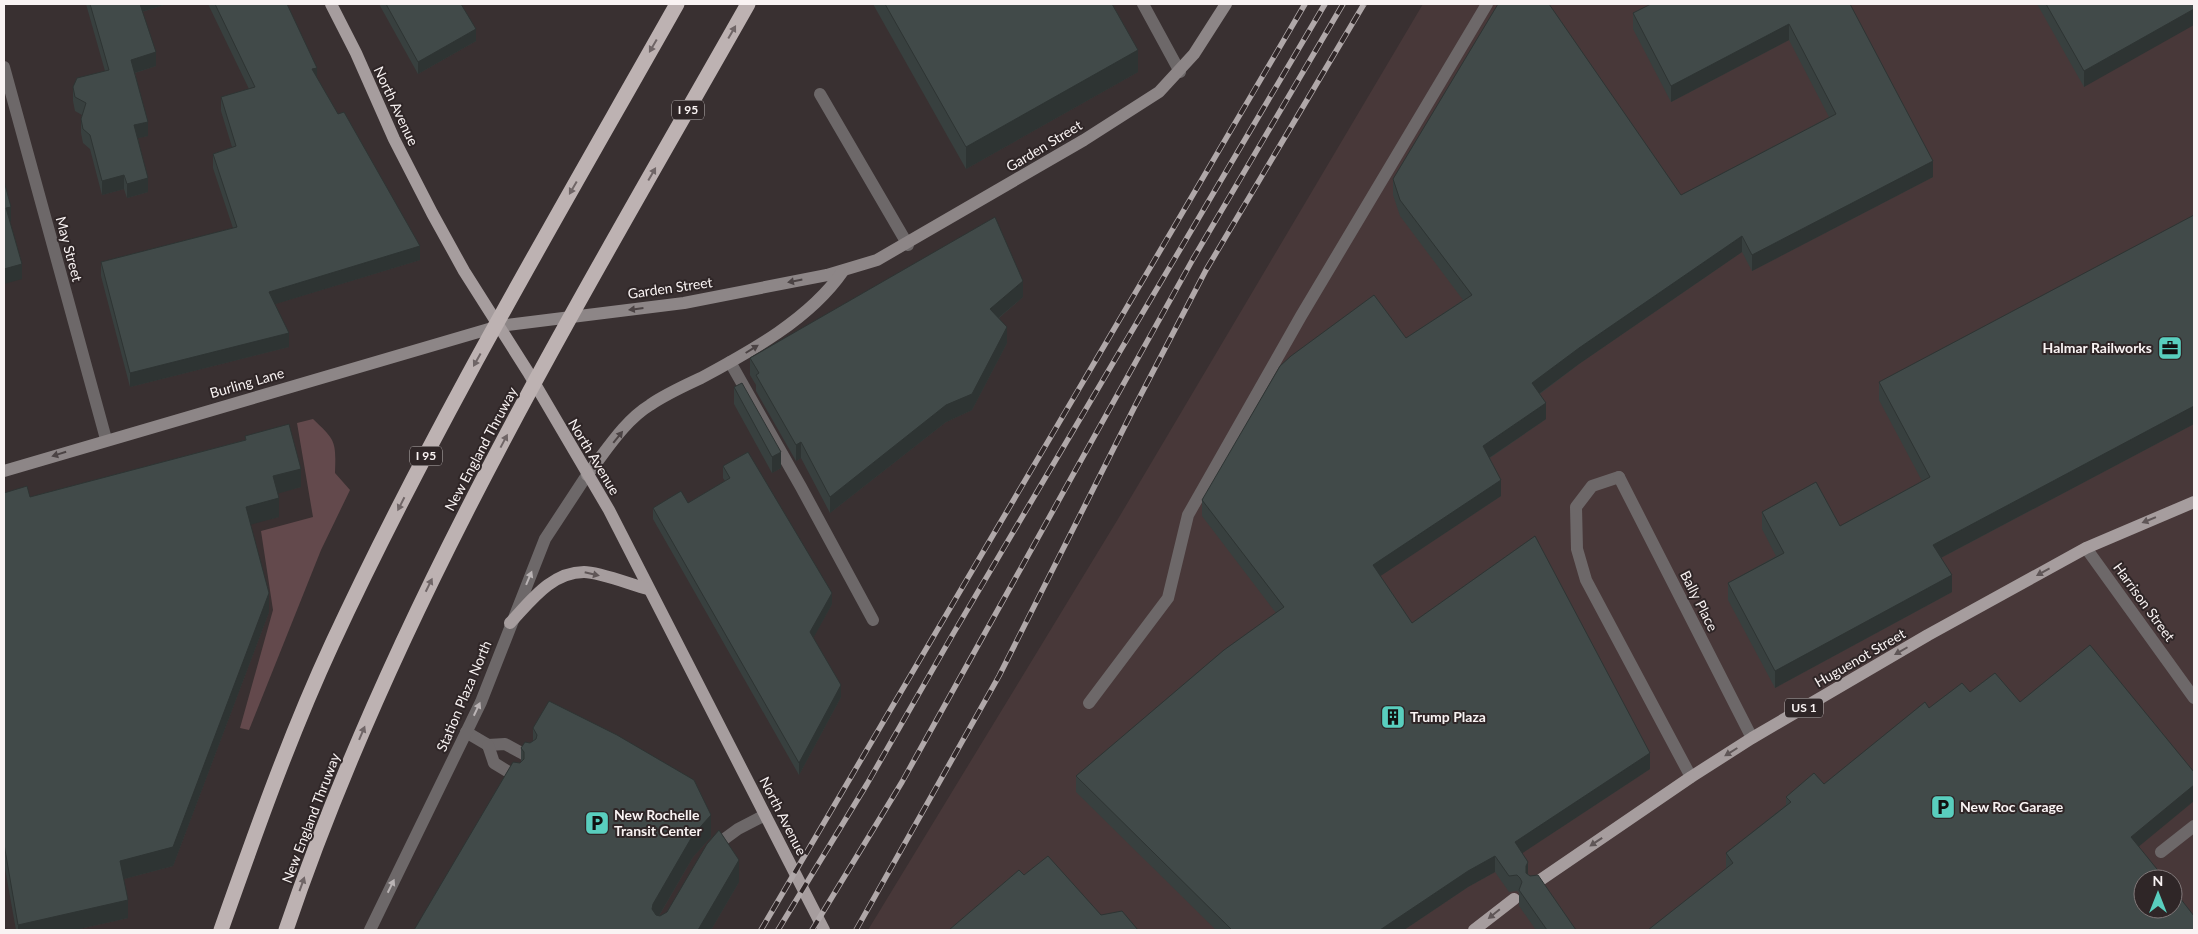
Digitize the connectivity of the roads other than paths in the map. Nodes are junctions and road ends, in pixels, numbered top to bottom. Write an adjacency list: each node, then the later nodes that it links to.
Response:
1 (331, 4): 12 (main road, North Avenue)
2 (677, 4): 36 (highway, I 95, one-way to 36)
3 (748, 4): 37 (highway, New England Thruway / I 95, one-way to 3)
4 (1143, 4): 8 (street)
5 (1226, 4): 8 (main road, Garden Street)
6 (1487, 4): 23 (street)
7 (4, 67): 14 (street, May Street)
8 (1180, 72): 10 (main road, Garden Street)
9 (820, 94): 10 (street)
10 (908, 244): 11 (main road, Garden Street)
11 (843, 271): 12 (main road, Garden Street, one-way to 12); 13 (main road, one-way to 11)
12 (500, 326): 14 (main road, Burling Lane); 16 (main road, North Avenue)
13 (730, 362): 16 (main road, one-way to 13); 20 (street)
14 (106, 440): 15 (main road, Burling Lane, one-way to 15)
15 (4, 471)
16 (587, 475): 19 (main road, North Avenue); 21 (street, Station Plaza North, one-way to 16)
17 (2194, 502): 18 (main road, Huguenot Street / US 1, one-way to 18)
18 (2086, 548): 22 (street, Harrison Street); 25 (main road, Huguenot Street / US 1, one-way to 25)
19 (648, 589): 21 (main road, one-way to 19); 30 (main road, North Avenue)
20 (873, 620)
21 (510, 623): 24 (street, Station Plaza North, one-way to 21)
22 (2194, 698)
23 (1089, 703)
24 (466, 732): 26 (street); 38 (street, Station Plaza North, one-way to 24)
25 (1752, 738): 29 (main road, Huguenot Street / US 1, one-way to 29); 29 (street, Bally Place)
26 (488, 745): 27 (street); 28 (street)
27 (529, 757)
28 (517, 777)
29 (1691, 777): 34 (main road, Huguenot Street / US 1, one-way to 34)
30 (765, 815): 33 (street); 39 (main road, North Avenue)
31 (2194, 826): 32 (street)
32 (2161, 852)
33 (705, 856)
34 (1533, 885)
35 (1514, 898): 40 (main road, one-way to 40)
36 (221, 930)
37 (286, 930)
38 (370, 930)
39 (824, 930)
40 (1474, 930)

